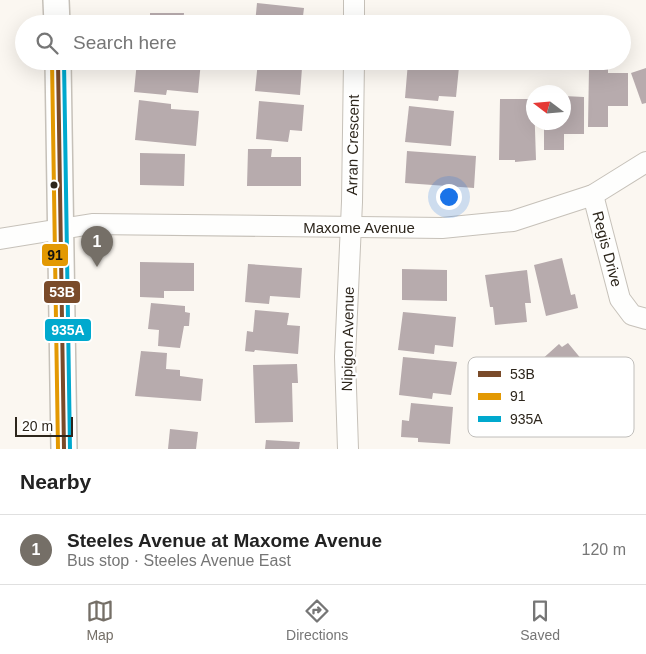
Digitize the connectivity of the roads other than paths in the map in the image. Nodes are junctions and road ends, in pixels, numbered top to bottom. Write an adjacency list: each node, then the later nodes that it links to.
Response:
1 (56, 0): 3 (main road)
2 (354, 0): 4 (street)
3 (57, 15)
4 (354, 15)
5 (58, 70): 10 (main road)
6 (354, 70): 9 (street, Arran Crescent)
7 (646, 162): 8 (street, Maxome Avenue)
8 (593, 195): 9 (street, Maxome Avenue); 12 (street, Regis Drive)
9 (350, 228): 10 (street, Maxome Avenue); 14 (street, Nipigon Avenue)
10 (59, 230): 11 (street, Maxome Avenue); 13 (main road)
11 (0, 238)
12 (646, 319)
13 (64, 449)
14 (348, 449)

